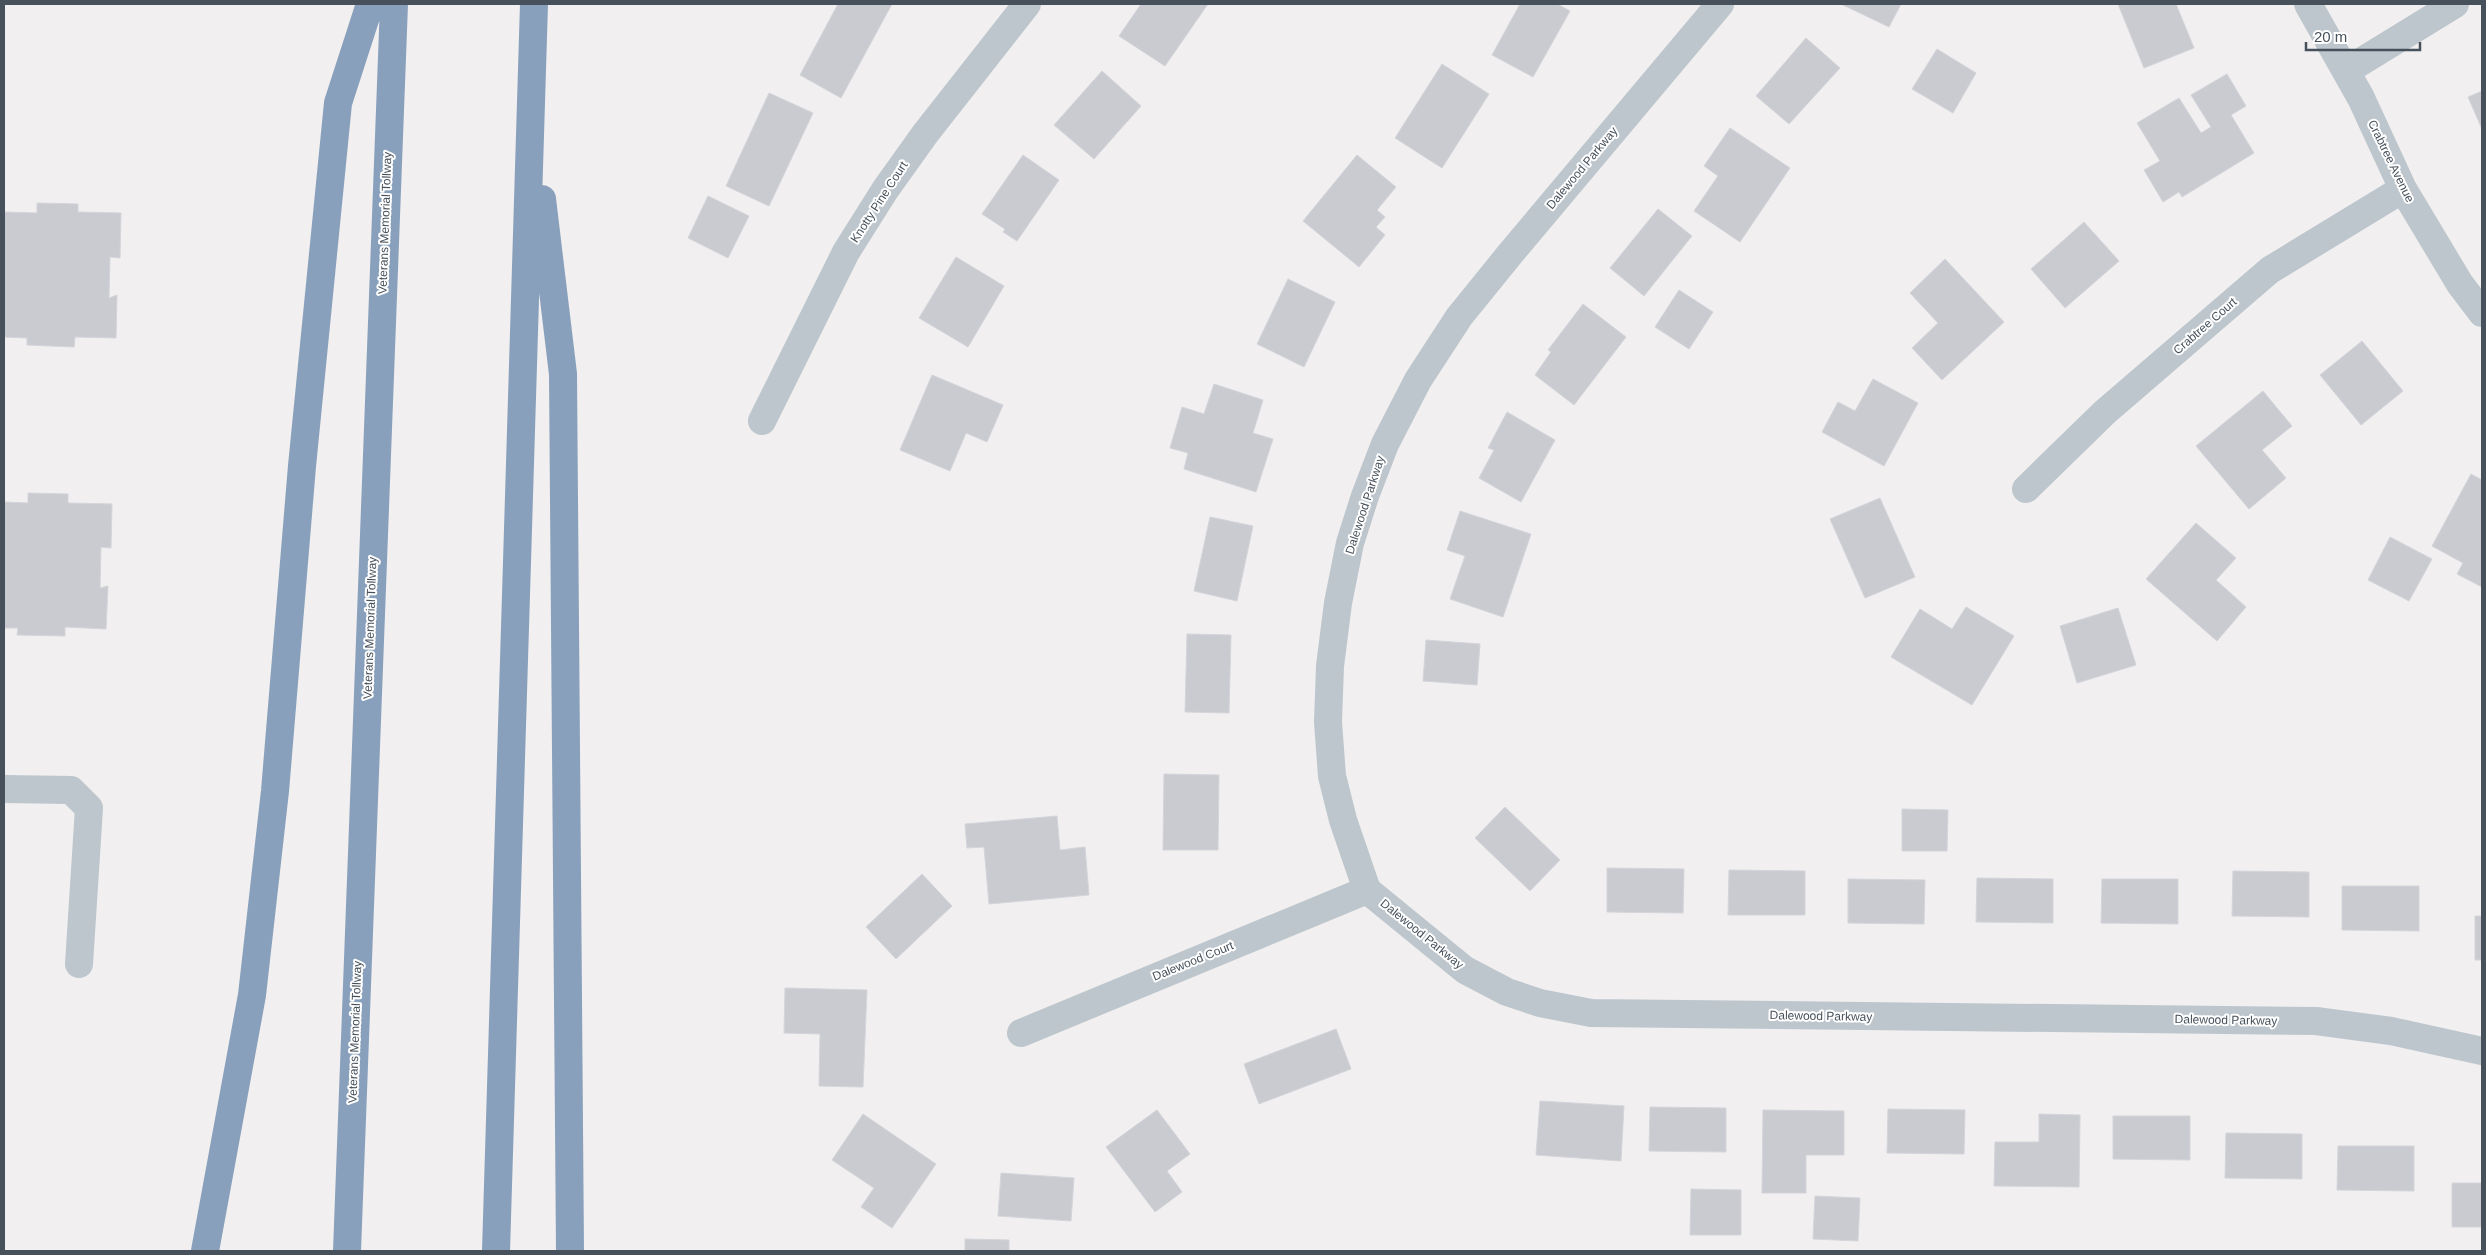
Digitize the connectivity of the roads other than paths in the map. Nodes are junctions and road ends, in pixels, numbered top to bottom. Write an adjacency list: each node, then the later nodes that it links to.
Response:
1 (370, 4): 19 (highway)
2 (394, 4): 20 (highway, Veterans Memorial Tollway)
3 (534, 4): 9 (highway)
4 (1027, 4): 12 (street, Knotty Pine Court)
5 (1720, 4): 15 (street, Dalewood Parkway)
6 (2308, 4): 8 (street, Crabtree Avenue)
7 (2455, 4): 8 (street)
8 (2346, 71): 10 (street, Crabtree Avenue)
9 (531, 110): 21 (highway); 22 (highway)
10 (2404, 189): 11 (street, Crabtree Avenue); 13 (street, Crabtree Court)
11 (2482, 313)
12 (762, 421)
13 (2026, 489)
14 (4, 789): 16 (street)
15 (1367, 890): 17 (street, Dalewood Court); 18 (street, Dalewood Parkway)
16 (79, 964)
17 (1020, 1033)
18 (2482, 1051)
19 (205, 1251)
20 (347, 1251)
21 (496, 1251)
22 (570, 1251)

